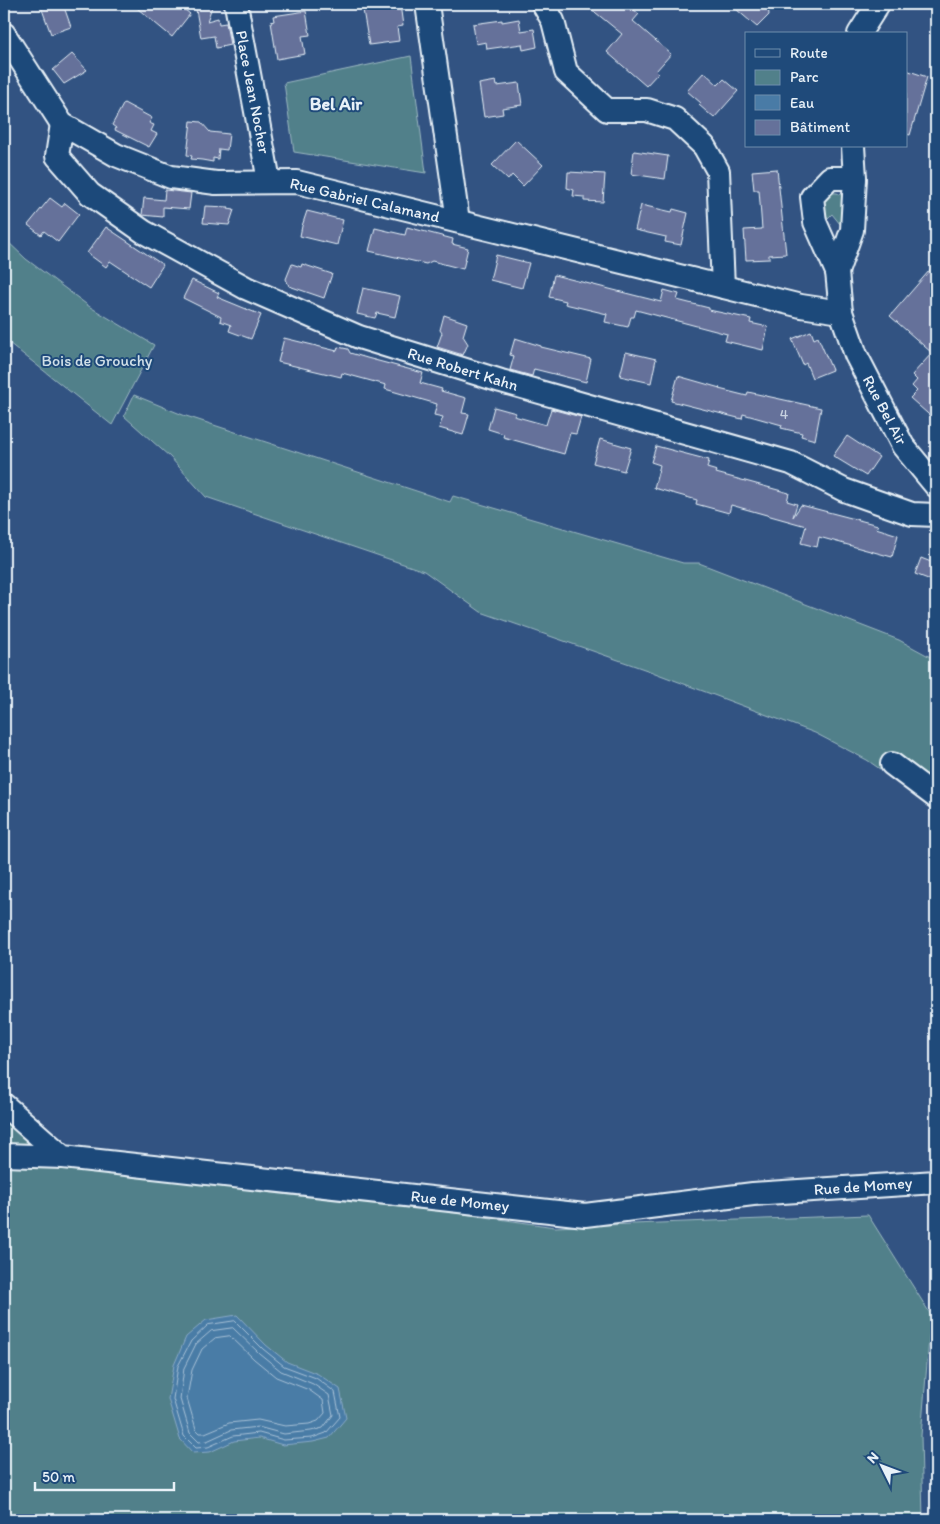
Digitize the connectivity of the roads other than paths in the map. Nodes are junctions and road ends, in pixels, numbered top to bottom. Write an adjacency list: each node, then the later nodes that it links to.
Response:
1 (236, 4): 10 (street, Place Jean Nocher)
2 (427, 4): 11 (street, Rue Gabriel Calamand)
3 (543, 4): 13 (street)
4 (878, 4): 5 (street)
5 (860, 32)
6 (4, 34): 7 (street, Rue Gabriel Calamand)
7 (62, 124): 10 (street, Rue Gabriel Calamand); 16 (street, Rue Robert Kahn)
8 (853, 148): 9 (street)
9 (855, 178): 12 (street); 12 (street)
10 (269, 181): 11 (street, Rue Gabriel Calamand)
11 (458, 222): 13 (street, Rue Gabriel Calamand)
12 (837, 272): 14 (street, Rue Bel Air)
13 (723, 287): 14 (street, Rue Gabriel Calamand)
14 (843, 320): 15 (street, Rue Bel Air)
15 (936, 486)
16 (936, 514)
17 (892, 764): 18 (street)
18 (936, 797)
19 (4, 1105): 21 (street)
20 (4, 1154): 21 (street, Rue de Momey)
21 (62, 1157): 22 (street, Rue de Momey)
22 (936, 1182)

